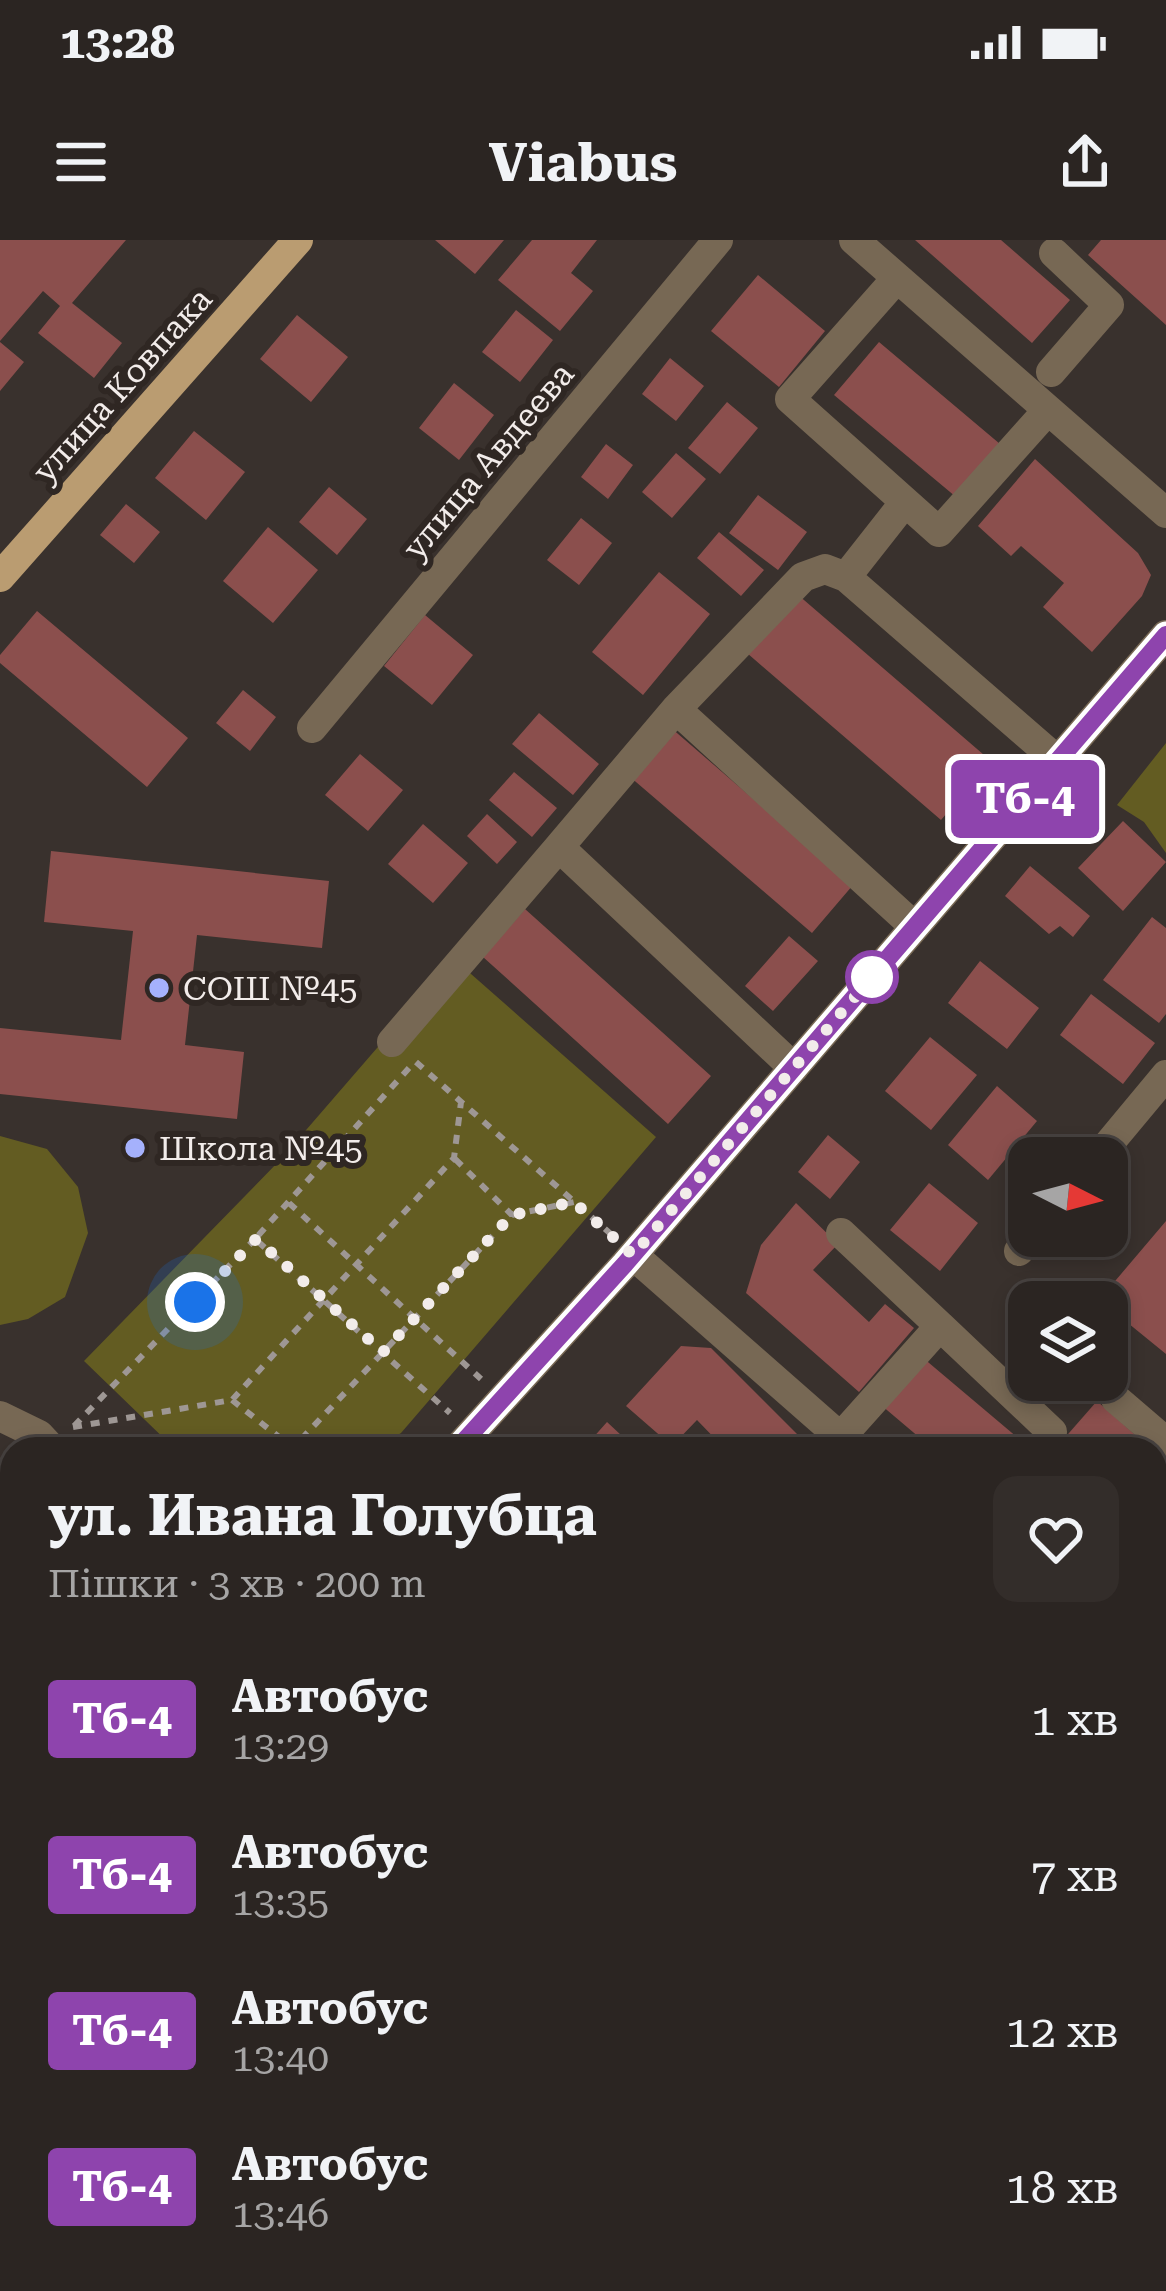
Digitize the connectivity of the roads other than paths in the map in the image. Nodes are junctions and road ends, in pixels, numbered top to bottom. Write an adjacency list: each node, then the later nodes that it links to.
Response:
1 (298, 240): 10 (main road, улица Ковпака)
2 (718, 240): 14 (street, улица Авдеева)
3 (854, 240): 5 (street)
4 (1053, 244): 6 (street)
5 (897, 278): 7 (street); 8 (street)
6 (1052, 372)
7 (1048, 410): 8 (street); 9 (street)
8 (905, 502): 11 (street)
9 (1166, 513)
10 (0, 577)
11 (846, 577): 13 (street); 15 (street)
12 (1166, 635): 15 (street)
13 (676, 709): 16 (street); 17 (street)
14 (313, 728)
15 (1058, 761): 17 (street)
16 (559, 847): 18 (street); 19 (street)
17 (915, 927): 19 (street)
18 (404, 1052)
19 (794, 1068): 23 (street)
20 (1166, 1075): 21 (street)
21 (1114, 1137)
22 (842, 1233): 24 (street)
23 (633, 1255): 28 (street); 30 (street)
24 (940, 1326): 27 (street); 31 (street)
25 (1118, 1401): 32 (street)
26 (0, 1416): 29 (street)
27 (1052, 1432)
28 (457, 1435)
29 (40, 1437)
30 (833, 1437)
31 (849, 1437)
32 (1160, 1437)

